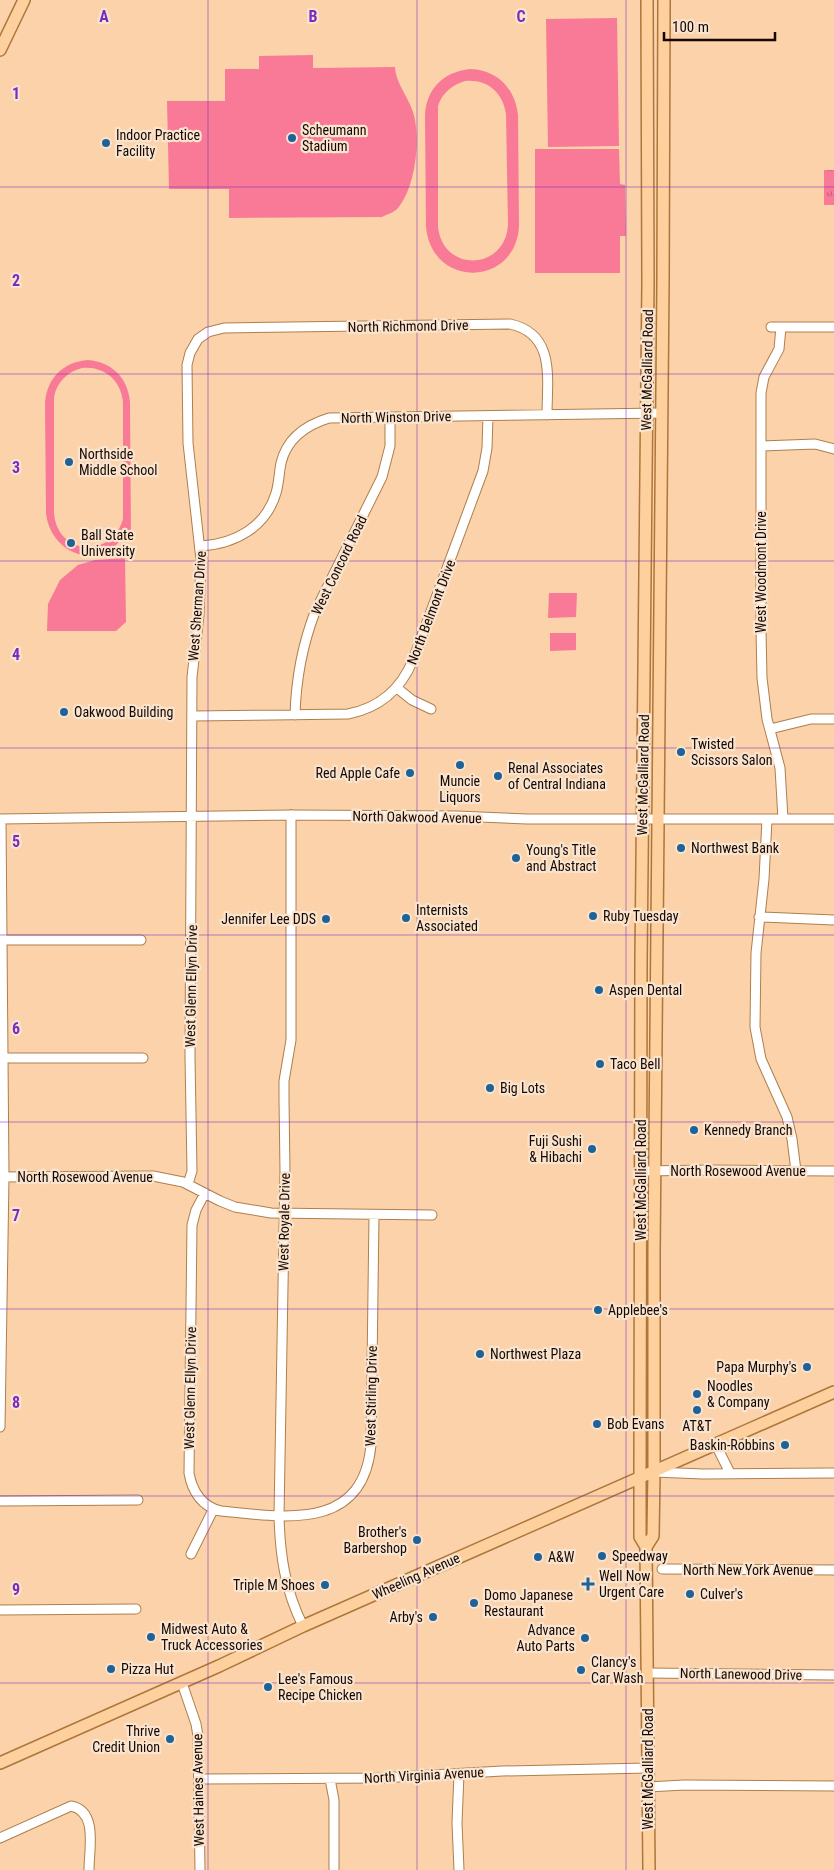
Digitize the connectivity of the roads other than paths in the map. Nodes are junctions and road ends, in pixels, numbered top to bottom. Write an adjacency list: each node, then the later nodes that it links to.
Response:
1 (24, 0): 4 (main road)
2 (647, 0): 9 (main road, West McGalliard Road)
3 (664, 0): 10 (main road, West McGalliard Road)
4 (0, 50)
5 (781, 326): 6 (street); 7 (street); 14 (street, West Woodmont Drive)
6 (771, 327)
7 (834, 327)
8 (198, 339): 11 (street, North Richmond Drive); 16 (street, West Sherman Drive)
9 (646, 412): 10 (street, North Winston Drive); 11 (street, North Winston Drive); 29 (main road, West McGalliard Road)
10 (662, 413): 30 (main road, West McGalliard Road)
11 (547, 415): 12 (street, North Winston Drive)
12 (488, 416): 13 (street, North Winston Drive); 17 (street, North Belmont Drive)
13 (390, 417): 16 (street, North Winston Drive); 19 (street, West Concord Road)
14 (761, 446): 15 (street); 22 (street, West Woodmont Drive)
15 (834, 449)
16 (201, 546): 20 (street, West Sherman Drive)
17 (397, 688): 18 (street); 19 (street, North Belmont Drive)
18 (431, 709)
19 (295, 715): 20 (street, North Belmont Drive)
20 (192, 716): 24 (street, West Sherman Drive)
21 (834, 718): 22 (street)
22 (770, 729): 27 (street, West Woodmont Drive)
23 (291, 816): 24 (street, North Oakwood Avenue); 29 (street, North Oakwood Avenue); 44 (street, West Royale Drive)
24 (192, 817): 25 (street, North Oakwood Avenue); 42 (street, West Glenn Ellyn Drive)
25 (1, 819): 33 (street)
26 (767, 819): 27 (street, North Oakwood Avenue); 30 (street, North Oakwood Avenue); 31 (street)
27 (783, 819): 28 (street, North Oakwood Avenue)
28 (834, 819)
29 (643, 820): 30 (street, North Oakwood Avenue); 38 (main road, West McGalliard Road)
30 (658, 820): 37 (main road, West McGalliard Road)
31 (759, 917): 32 (street); 39 (street)
32 (834, 920)
33 (0, 940): 34 (street); 35 (street)
34 (141, 940)
35 (1, 1058): 36 (street); 41 (street)
36 (143, 1058)
37 (655, 1170): 38 (street, North Rosewood Avenue); 39 (street, North Rosewood Avenue); 52 (main road, West McGalliard Road)
38 (641, 1171): 55 (main road, West McGalliard Road)
39 (796, 1171): 40 (street, North Rosewood Avenue)
40 (834, 1171)
41 (2, 1177): 42 (street, North Rosewood Avenue); 47 (street)
42 (188, 1184): 43 (street, North Rosewood Avenue)
43 (205, 1193): 44 (street, North Rosewood Avenue); 58 (street, West Glenn Ellyn Drive)
44 (284, 1213): 45 (street, North Rosewood Avenue); 59 (street, West Royale Drive)
45 (374, 1215): 46 (street, North Rosewood Avenue); 59 (street, West Stirling Drive)
46 (432, 1215)
47 (1, 1285): 49 (street)
48 (834, 1392): 51 (main road, Wheeling Avenue)
49 (0, 1394): 50 (street)
50 (0, 1427)
51 (716, 1445): 52 (main road, Wheeling Avenue); 53 (street)
52 (654, 1472): 53 (street); 55 (main road, Wheeling Avenue); 60 (main road, West McGalliard Road)
53 (730, 1473): 54 (street)
54 (834, 1473)
55 (640, 1478): 60 (main road, West McGalliard Road); 66 (main road, Wheeling Avenue)
56 (138, 1500): 57 (street)
57 (0, 1501)
58 (213, 1510): 59 (street); 61 (street)
59 (279, 1516): 66 (street, West Royale Drive)
60 (646, 1547): 67 (main road, West McGalliard Road)
61 (191, 1554)
62 (662, 1569): 63 (street, North New York Avenue)
63 (834, 1570)
64 (136, 1608): 65 (street)
65 (0, 1610)
66 (302, 1626): 69 (main road, Wheeling Avenue)
67 (647, 1672): 68 (street, North Lanewood Drive); 71 (main road, West McGalliard Road)
68 (834, 1675)
69 (182, 1683): 70 (main road, Wheeling Avenue); 73 (street, West Haines Avenue)
70 (0, 1763)
71 (648, 1768): 72 (street, North Virginia Avenue); 76 (main road, West McGalliard Road)
72 (459, 1774): 74 (street, North Virginia Avenue); 81 (street)
73 (199, 1779): 74 (street, North Virginia Avenue); 79 (street, West Haines Avenue)
74 (330, 1779): 80 (street)
75 (834, 1786): 76 (street)
76 (648, 1787): 82 (main road, West McGalliard Road)
77 (0, 1838): 78 (street)
78 (89, 1870)
79 (200, 1870)
80 (334, 1870)
81 (460, 1870)
82 (649, 1870)

